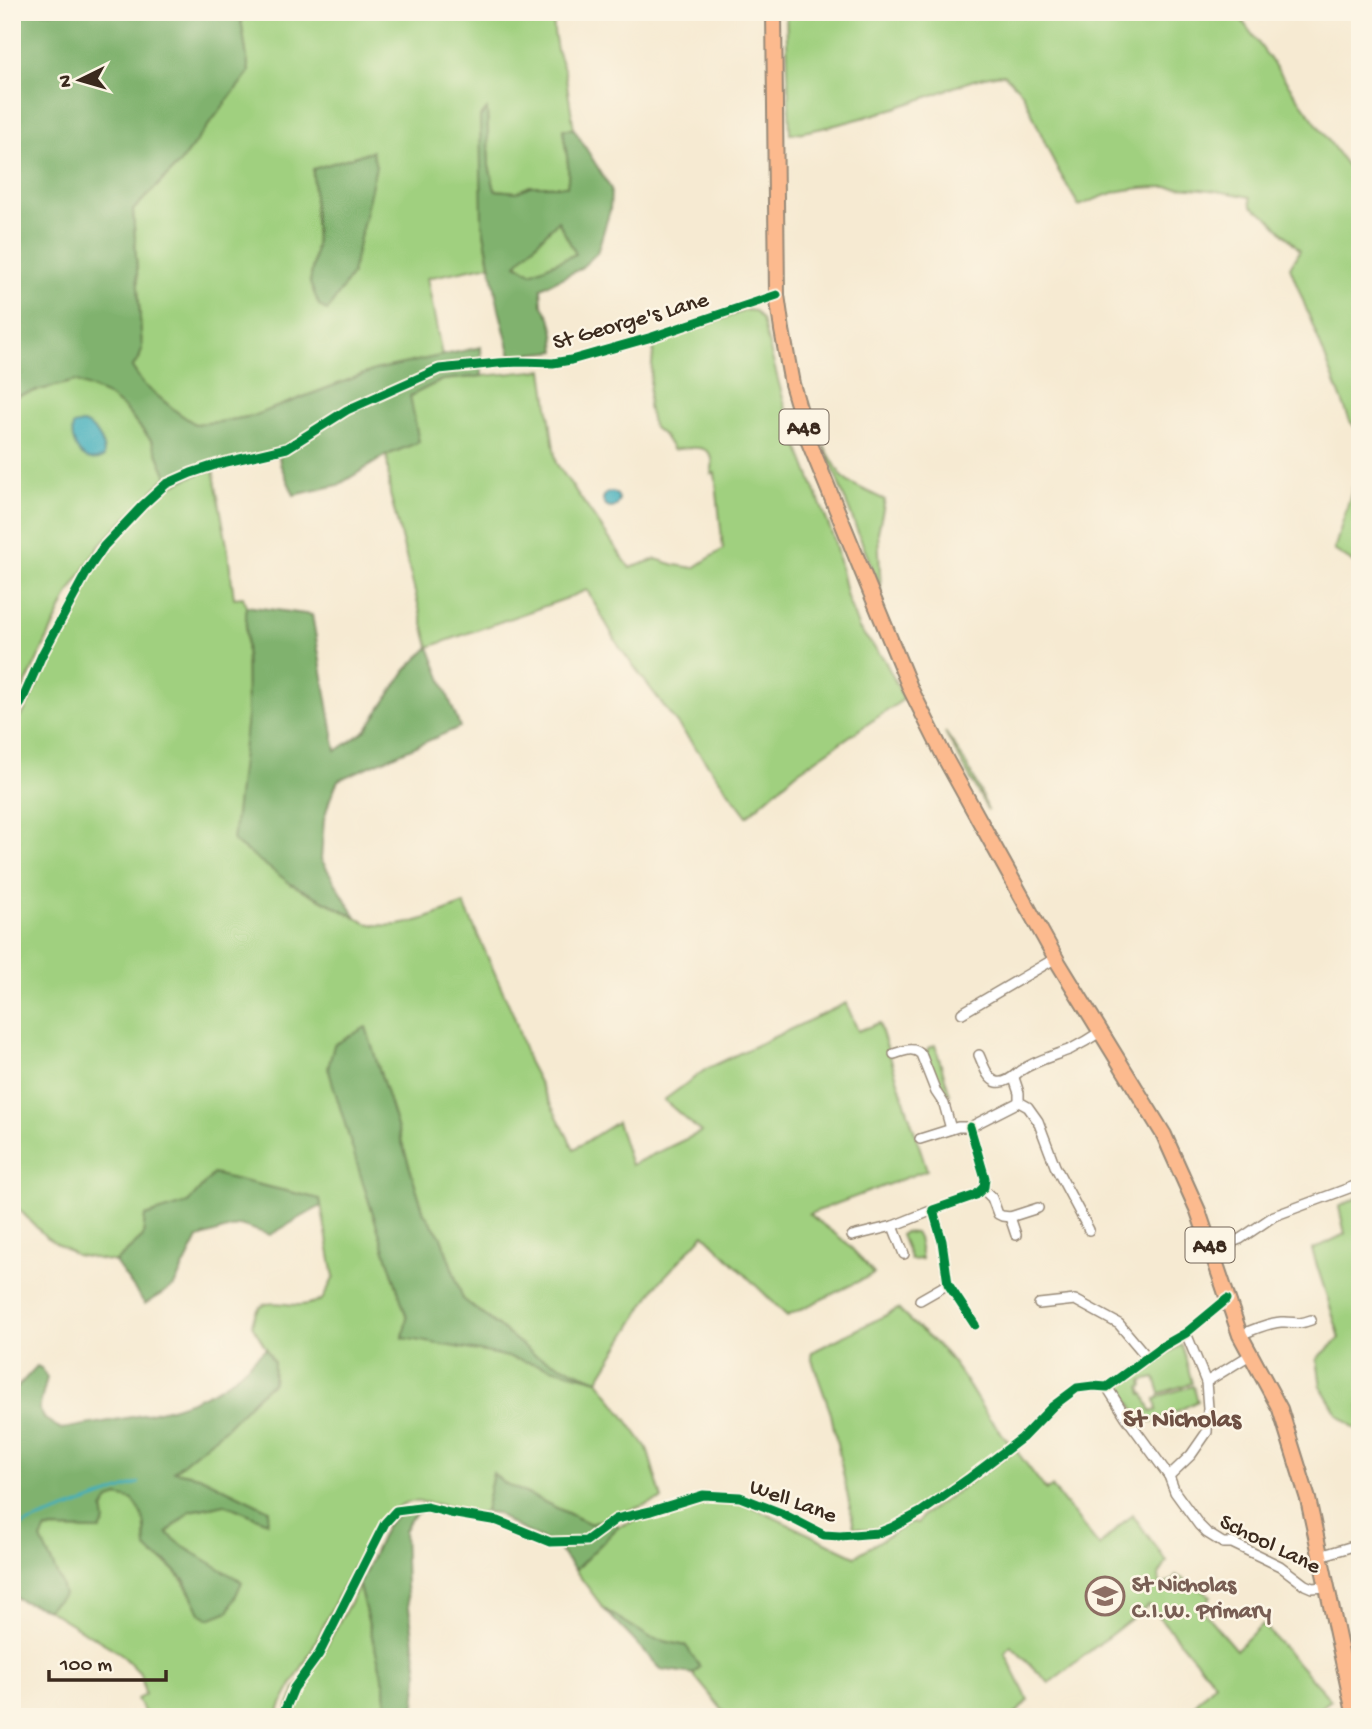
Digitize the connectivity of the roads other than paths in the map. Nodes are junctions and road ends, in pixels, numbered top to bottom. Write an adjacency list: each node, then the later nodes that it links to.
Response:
1 (774, 12): 2 (main road, A48)
2 (777, 295): 3 (street, St George's Lane); 4 (main road, A48)
3 (12, 715)
4 (1056, 958): 5 (street); 6 (main road, A48)
5 (962, 1013)
6 (1100, 1032): 9 (street); 23 (main road, A48)
7 (894, 1054): 12 (street)
8 (979, 1055): 9 (street)
9 (1014, 1078): 10 (street)
10 (1019, 1102): 11 (street); 20 (street)
11 (970, 1127): 12 (street); 15 (street)
12 (951, 1129): 13 (street)
13 (920, 1139)
14 (1360, 1184): 23 (street)
15 (983, 1189): 17 (street); 18 (street)
16 (1038, 1208): 18 (street)
17 (933, 1210): 19 (street); 25 (street)
18 (1010, 1217): 21 (street)
19 (893, 1226): 22 (street); 24 (street)
20 (1089, 1230)
21 (1016, 1235)
22 (852, 1236)
23 (1212, 1249): 26 (main road, A48)
24 (904, 1254)
25 (948, 1284): 27 (street); 30 (street)
26 (1227, 1299): 31 (street); 32 (main road, A48)
27 (920, 1300)
28 (1038, 1304): 34 (street)
29 (1311, 1320): 32 (street)
30 (975, 1325)
31 (1186, 1334): 34 (street); 35 (street)
32 (1240, 1335): 33 (main road, A48)
33 (1250, 1355): 35 (street); 39 (main road, A48)
34 (1147, 1357): 36 (street)
35 (1206, 1382): 37 (street)
36 (1107, 1387): 37 (street, School Lane); 41 (street, Well Lane)
37 (1169, 1476): 40 (street, School Lane)
38 (1360, 1544): 39 (street)
39 (1320, 1556): 40 (main road, A48)
40 (1326, 1587): 42 (main road, A48)
41 (282, 1717)
42 (1355, 1717)

